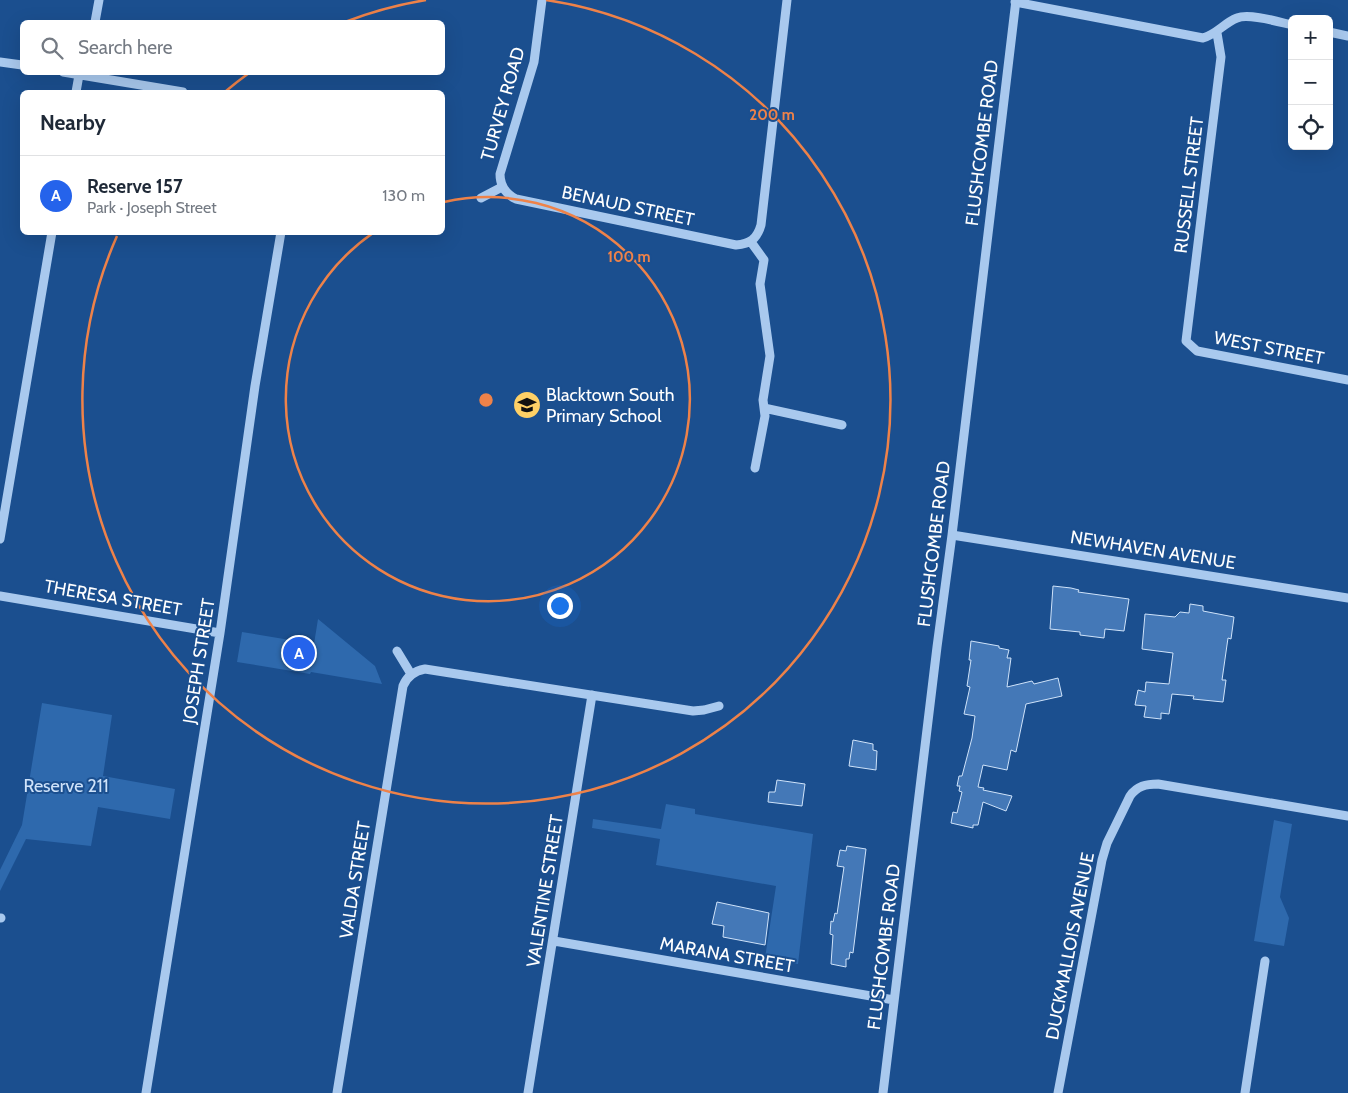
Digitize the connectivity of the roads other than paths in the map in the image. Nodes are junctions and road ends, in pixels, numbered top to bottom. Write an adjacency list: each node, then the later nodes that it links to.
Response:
1 (99, 0): 5 (street)
2 (542, 0): 15 (street, TURVEY ROAD)
3 (787, 0): 19 (street)
4 (1016, 1): 7 (street); 25 (street, FLUSHCOMBE ROAD)
5 (95, 20)
6 (1288, 24): 7 (street)
7 (1217, 33): 20 (street, RUSSELL STREET)
8 (1333, 33): 9 (street)
9 (1348, 36)
10 (0, 62): 11 (street)
11 (20, 66)
12 (84, 75): 13 (street); 14 (street)
13 (77, 90)
14 (171, 90)
15 (502, 187): 16 (street); 19 (street, BENAUD STREET)
16 (481, 198)
17 (51, 235): 26 (street)
18 (280, 235): 29 (street, JOSEPH STREET)
19 (751, 242): 22 (street)
20 (1186, 341): 21 (street, WEST STREET)
21 (1348, 380)
22 (764, 408): 23 (street); 24 (street)
23 (842, 425)
24 (755, 468)
25 (952, 535): 28 (street, NEWHAVEN AVENUE); 37 (street, FLUSHCOMBE ROAD)
26 (0, 539)
27 (0, 596): 29 (street, THERESA STREET)
28 (1348, 598)
29 (220, 633): 39 (street, JOSEPH STREET)
30 (397, 651): 31 (street)
31 (411, 674): 32 (street); 40 (street, VALDA STREET)
32 (592, 695): 33 (street); 35 (street, VALENTINE STREET)
33 (719, 706)
34 (1348, 816): 38 (street, DUCKMALLOIS AVENUE)
35 (554, 942): 37 (street, MARANA STREET); 41 (street, VALENTINE STREET)
36 (1266, 961): 43 (street)
37 (894, 1000): 42 (street, FLUSHCOMBE ROAD)
38 (1062, 1092)
39 (146, 1093)
40 (337, 1093)
41 (528, 1093)
42 (883, 1093)
43 (1245, 1093)

